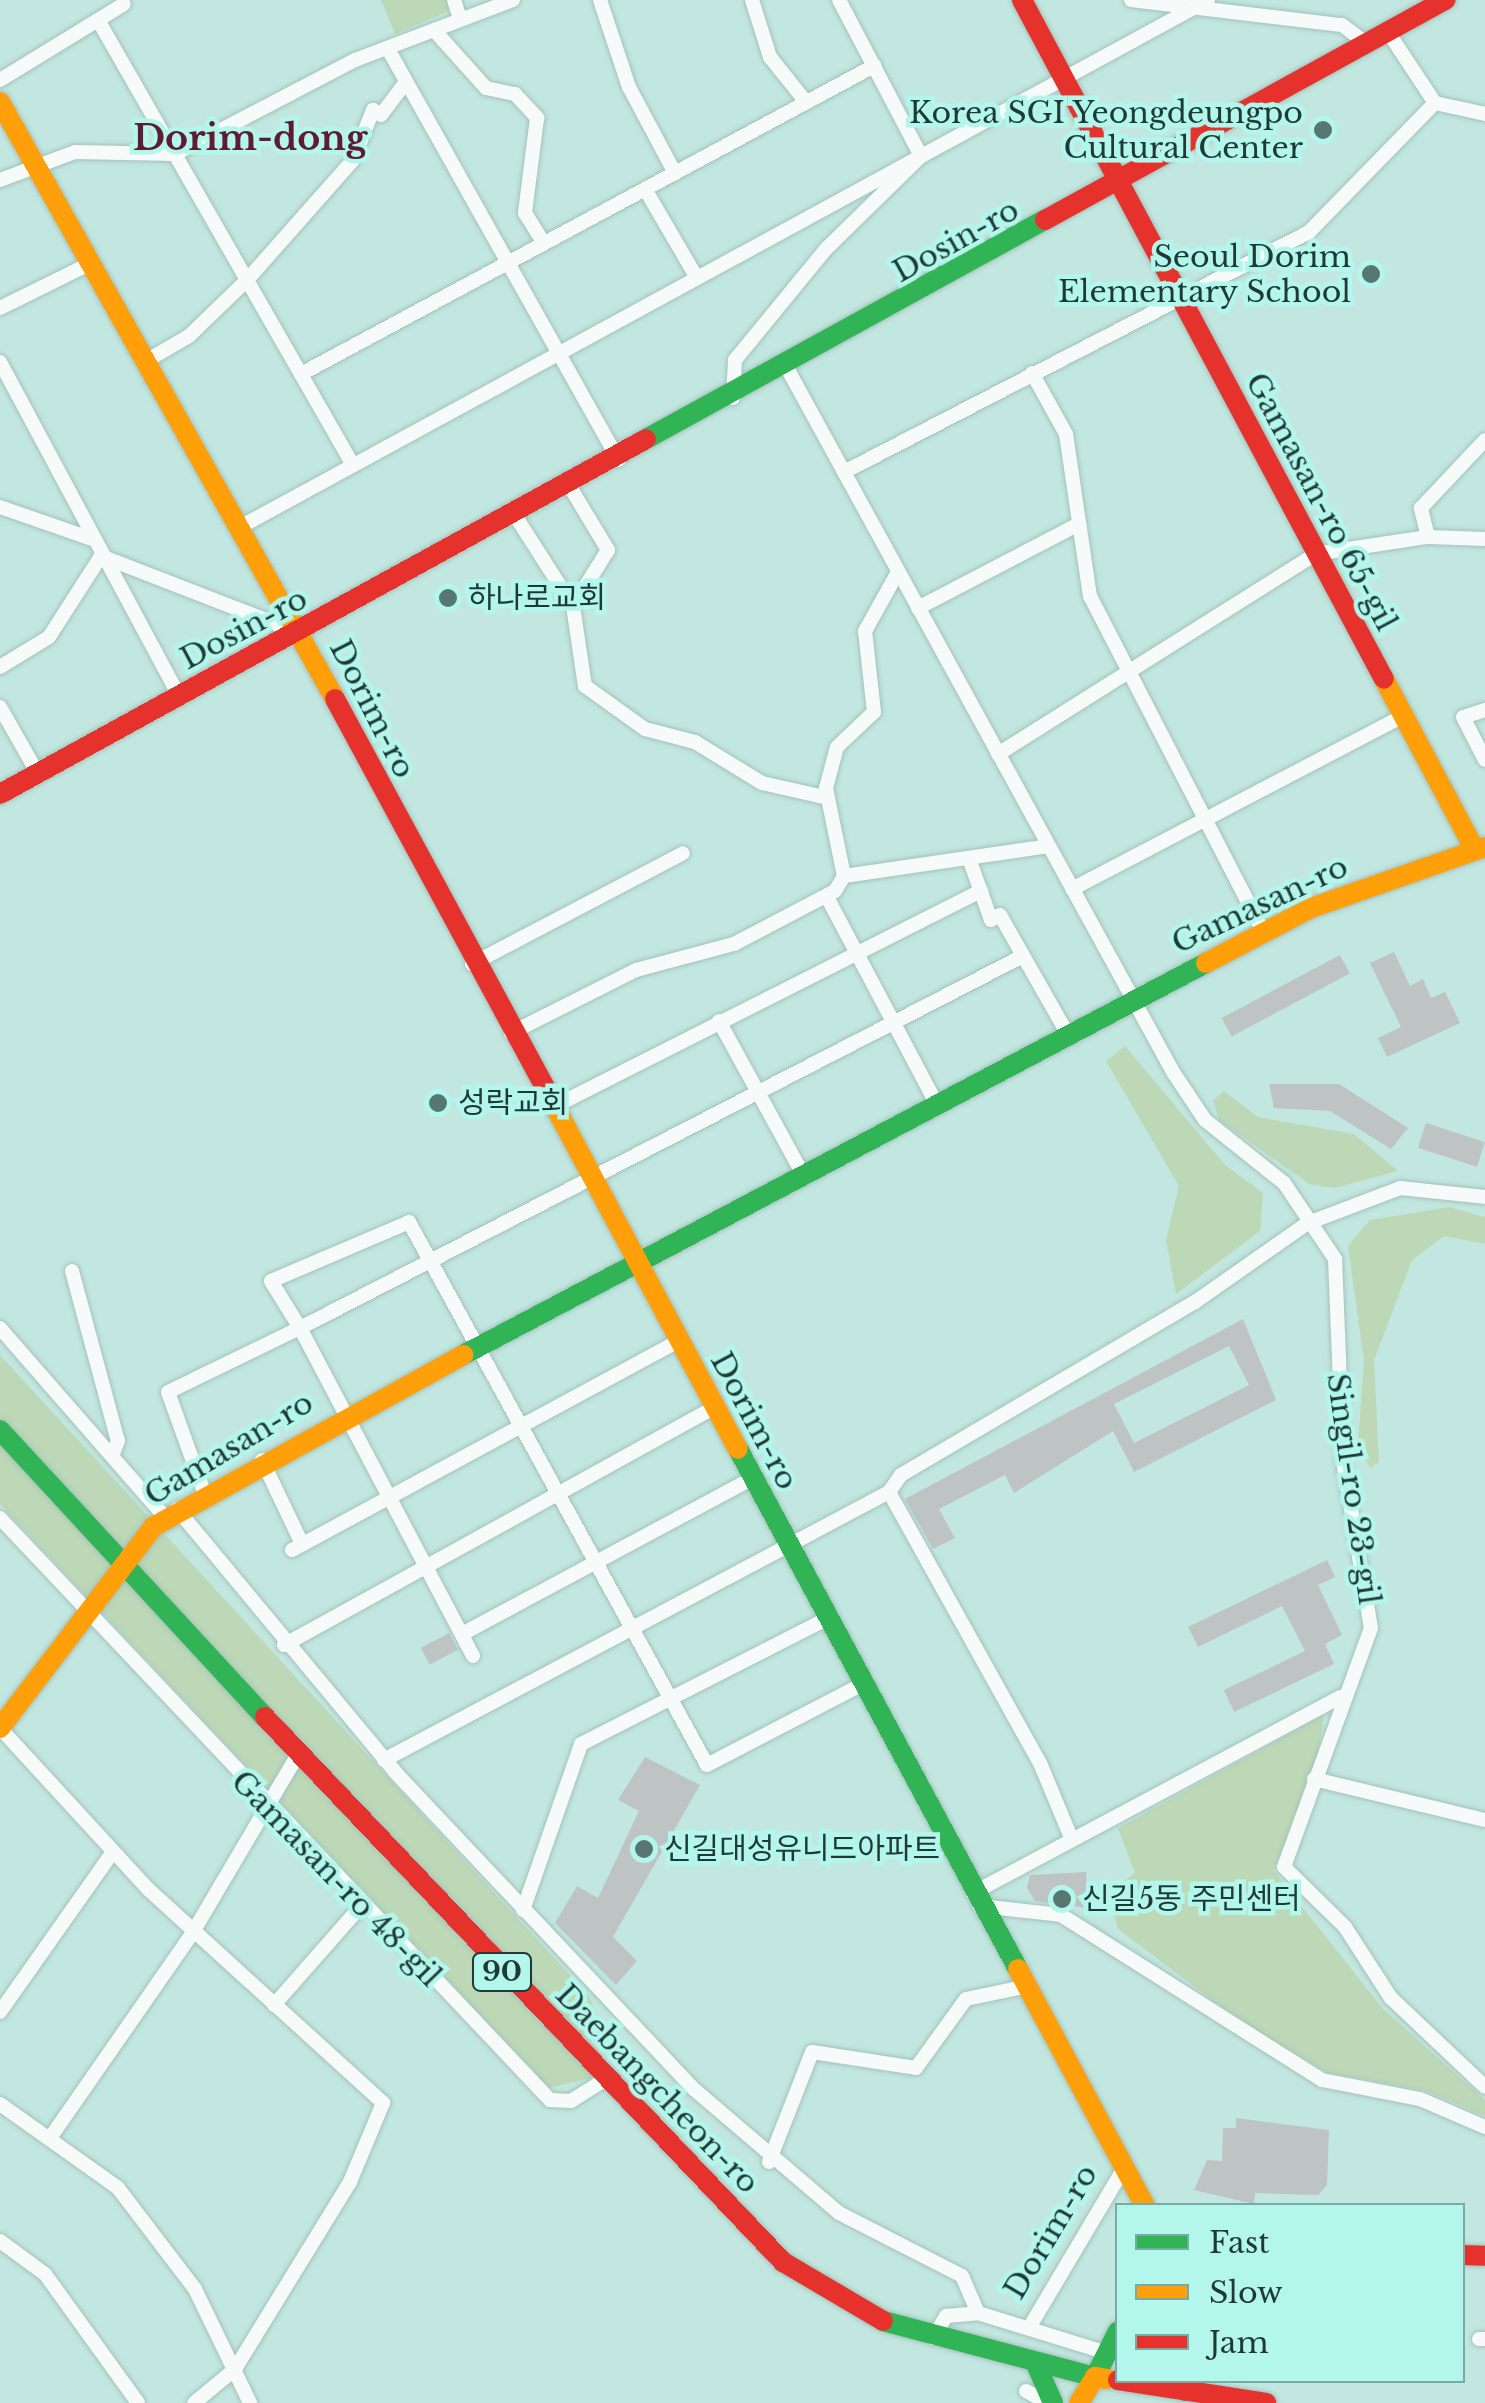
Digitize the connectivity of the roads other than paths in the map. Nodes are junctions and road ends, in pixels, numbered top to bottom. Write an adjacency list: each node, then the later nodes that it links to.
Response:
1 (454, 0): 12 (street)
2 (513, 0): 12 (street)
3 (600, 0): 29 (street)
4 (752, 0): 23 (street)
5 (839, 0): 18 (street)
6 (1022, 0): 19 (main road, Gamasan-ro 65-gil)
7 (1131, 0): 11 (street)
8 (1208, 0): 11 (street)
9 (1445, 0): 15 (main road, Dosin-ro)
10 (124, 4): 13 (street)
11 (1191, 9): 16 (street); 19 (street)
12 (460, 19): 14 (street)
13 (98, 20): 20 (street); 26 (street)
14 (434, 30): 17 (street); 33 (street)
15 (1388, 32): 16 (main road, Dosin-ro); 24 (street)
16 (1367, 44): 31 (main road, Dosin-ro)
17 (388, 49): 21 (street); 26 (street)
18 (874, 66): 23 (street); 27 (street)
19 (1062, 79): 27 (street); 31 (main road, Gamasan-ro 65-gil)
20 (0, 80)
21 (406, 82): 35 (street); 37 (street)
22 (0, 102): 28 (main road, Dorim-ro)
23 (806, 102): 29 (street)
24 (1434, 103): 25 (street); 38 (street)
25 (1485, 114)
26 (175, 154): 28 (street); 37 (street)
27 (922, 156): 36 (street); 46 (street)
28 (35, 164): 30 (street); 34 (main road, Dorim-ro)
29 (675, 173): 32 (street)
30 (0, 180)
31 (1116, 184): 38 (main road, Gamasan-ro 65-gil); 43 (main road, Dosin-ro)
32 (645, 189): 33 (street); 36 (street)
33 (544, 244): 35 (street)
34 (92, 263): 39 (street); 41 (main road, Dorim-ro)
35 (508, 264): 40 (street); 45 (street)
36 (696, 278): 40 (street)
37 (247, 280): 41 (street); 45 (street)
38 (1176, 297): 44 (street); 59 (main road, Gamasan-ro 65-gil)
39 (0, 308)
40 (559, 354): 48 (street); 49 (street)
41 (146, 360): 55 (main road, Dorim-ro)
42 (0, 362): 57 (street)
43 (787, 368): 46 (main road, Dosin-ro); 50 (street, Singil-ro 23-gil)
44 (1032, 373): 50 (street); 54 (street)
45 (301, 374): 49 (street)
46 (734, 398): 48 (main road, Dosin-ro)
47 (1485, 440): 56 (street)
48 (619, 460): 51 (main road, Dosin-ro)
49 (353, 465): 55 (street)
50 (844, 472): 61 (street, Singil-ro 23-gil)
51 (570, 487): 53 (main road, Dosin-ro); 62 (street)
52 (0, 507): 57 (street)
53 (516, 517): 62 (street); 64 (main road, Dosin-ro)
54 (1079, 524): 63 (street); 66 (street)
55 (240, 527): 64 (main road, Dorim-ro)
56 (1428, 537): 58 (street); 59 (street)
57 (92, 539): 60 (street)
58 (1485, 539)
59 (1315, 554): 66 (street); 70 (main road, Gamasan-ro 65-gil)
60 (101, 556): 64 (street); 65 (street); 67 (street)
61 (898, 572): 63 (street, Singil-ro 23-gil); 75 (street)
62 (572, 606): 75 (street)
63 (918, 608): 71 (street, Singil-ro 23-gil)
64 (300, 634): 67 (main road, Dosin-ro); 88 (main road, Dorim-ro)
65 (0, 667)
66 (1129, 675): 71 (street); 76 (street)
67 (180, 698): 73 (main road, Dosin-ro)
68 (0, 706): 73 (street)
69 (1485, 710): 72 (street)
70 (1402, 716): 76 (street); 78 (main road, Gamasan-ro 65-gil)
71 (998, 754): 77 (street, Singil-ro 23-gil)
72 (1485, 760)
73 (38, 774): 74 (main road, Dosin-ro)
74 (0, 794)
75 (824, 797): 81 (street)
76 (1204, 818): 82 (street); 85 (street)
77 (1049, 846): 80 (street); 82 (street, Singil-ro 23-gil)
78 (1479, 848): 85 (main road, Gamasan-ro)
79 (683, 853): 88 (street)
80 (970, 864): 81 (street); 83 (street)
81 (844, 876): 84 (street)
82 (1072, 889): 89 (street, Singil-ro 23-gil)
83 (981, 891): 86 (street); 87 (street)
84 (827, 897): 86 (street); 92 (street)
85 (1264, 933): 89 (main road, Gamasan-ro)
86 (853, 952): 90 (street); 91 (street)
87 (1024, 956): 91 (street); 93 (street)
88 (472, 964): 92 (main road, Dorim-ro)
89 (1133, 1000): 93 (main road, Gamasan-ro); 100 (street, Singil-ro 23-gil)
90 (719, 1020): 94 (street); 96 (street)
91 (893, 1026): 94 (street); 95 (street)
92 (511, 1034): 96 (main road, Dorim-ro)
93 (1066, 1034): 95 (main road, Gamasan-ro)
94 (760, 1096): 97 (street); 98 (street)
95 (935, 1101): 97 (main road, Gamasan-ro)
96 (552, 1108): 98 (main road, Dorim-ro)
97 (801, 1170): 101 (main road, Gamasan-ro)
98 (593, 1186): 101 (main road, Dorim-ro); 102 (street)
99 (1485, 1197): 100 (street)
100 (1308, 1223): 117 (street); 132 (street, Singil-ro 23-gil)
101 (633, 1260): 106 (main road, Gamasan-ro); 107 (main road, Dorim-ro)
102 (434, 1264): 105 (street); 105 (street, Gamasan-ro); 106 (street)
103 (72, 1271): 112 (street)
104 (0, 1328): 112 (street)
105 (300, 1328): 109 (street, Gamasan-ro); 115 (street)
106 (481, 1340): 109 (main road, Gamasan-ro); 110 (street)
107 (677, 1342): 108 (main road, Dorim-ro); 110 (street)
108 (712, 1408): 114 (main road, Dorim-ro); 116 (street)
109 (346, 1415): 113 (main road, Gamasan-ro); 118 (street)
110 (524, 1424): 116 (street); 118 (street)
111 (0, 1430): 123 (main road, Daebangcheon-ro / 90)
112 (112, 1456): 119 (street)
113 (262, 1460): 115 (main road, Gamasan-ro); 118 (street)
114 (751, 1480): 121 (main road, Dorim-ro); 122 (street)
115 (204, 1492): 119 (main road, Gamasan-ro)
116 (560, 1492): 122 (street); 124 (street)
117 (889, 1492): 121 (street); 140 (street)
118 (389, 1497): 124 (street)
119 (172, 1513): 123 (main road, Gamasan-ro); 129 (street)
120 (0, 1518): 125 (street, Gamasan-ro 48-gil)
121 (786, 1544): 126 (main road, Dorim-ro); 127 (street)
122 (596, 1560): 127 (street); 128 (street)
123 (118, 1564): 125 (main road, Gamasan-ro); 135 (main road, Daebangcheon-ro / 90)
124 (426, 1567): 128 (street); 129 (street)
125 (82, 1612): 134 (main road, Gamasan-ro); 138 (street, Gamasan-ro 48-gil)
126 (826, 1619): 131 (main road, Dorim-ro); 133 (street)
127 (633, 1628): 133 (street); 136 (street)
128 (462, 1634): 130 (street)
129 (284, 1645): 136 (street)
130 (474, 1656)
131 (862, 1686): 133 (street); 142 (main road, Dorim-ro)
132 (1340, 1696): 137 (street, Singil-ro 23-gil); 140 (street)
133 (670, 1698): 144 (street)
134 (0, 1728): 141 (street)
135 (298, 1756): 138 (street); 149 (main road, Daebangcheon-ro / 90)
136 (384, 1760): 144 (street)
137 (1314, 1779): 139 (street); 150 (street, Singil-ro 23-gil)
138 (270, 1811): 143 (street, Gamasan-ro 48-gil); 145 (street)
139 (1485, 1820)
140 (1072, 1840): 142 (street)
141 (113, 1852): 145 (street); 148 (street)
142 (976, 1900): 146 (main road, Dorim-ro); 152 (street)
143 (360, 1907): 147 (street); 149 (street, Gamasan-ro 48-gil)
144 (523, 1910): 154 (street)
145 (192, 1932): 147 (street); 153 (street)
146 (1023, 1987): 154 (street); 155 (main road, Dorim-ro)
147 (274, 2006): 164 (street)
148 (0, 2012)
149 (606, 2080): 161 (main road, Daebangcheon-ro / 90)
150 (1485, 2087)
151 (0, 2104): 153 (street)
152 (1485, 2127)
153 (50, 2138): 164 (street)
154 (769, 2162): 158 (street)
155 (1124, 2168): 156 (main road, Dorim-ro); 159 (street, Dorim-ro)
156 (1143, 2203)
157 (0, 2241): 170 (street)
158 (978, 2313): 159 (street); 161 (street)
159 (1029, 2328): 162 (street)
160 (1115, 2337): 162 (main road)
161 (934, 2338): 163 (main road, Daebangcheon-ro / 90)
162 (1107, 2353): 165 (main road)
163 (1036, 2364): 165 (main road, Daebangcheon-ro / 90); 173 (main road)
164 (234, 2368): 171 (street); 172 (street)
165 (1095, 2376): 166 (main road, Daebangcheon-ro); 174 (main road)
166 (1115, 2379)
167 (1144, 2383): 168 (main road, Daebangcheon-ro)
168 (1170, 2386): 175 (main road); 176 (main road, Daebangcheon-ro)
169 (1026, 2391): 173 (street)
170 (138, 2403)
171 (194, 2403)
172 (250, 2403)
173 (1051, 2403)
174 (1079, 2403)
175 (1138, 2403)
176 (1266, 2403)

